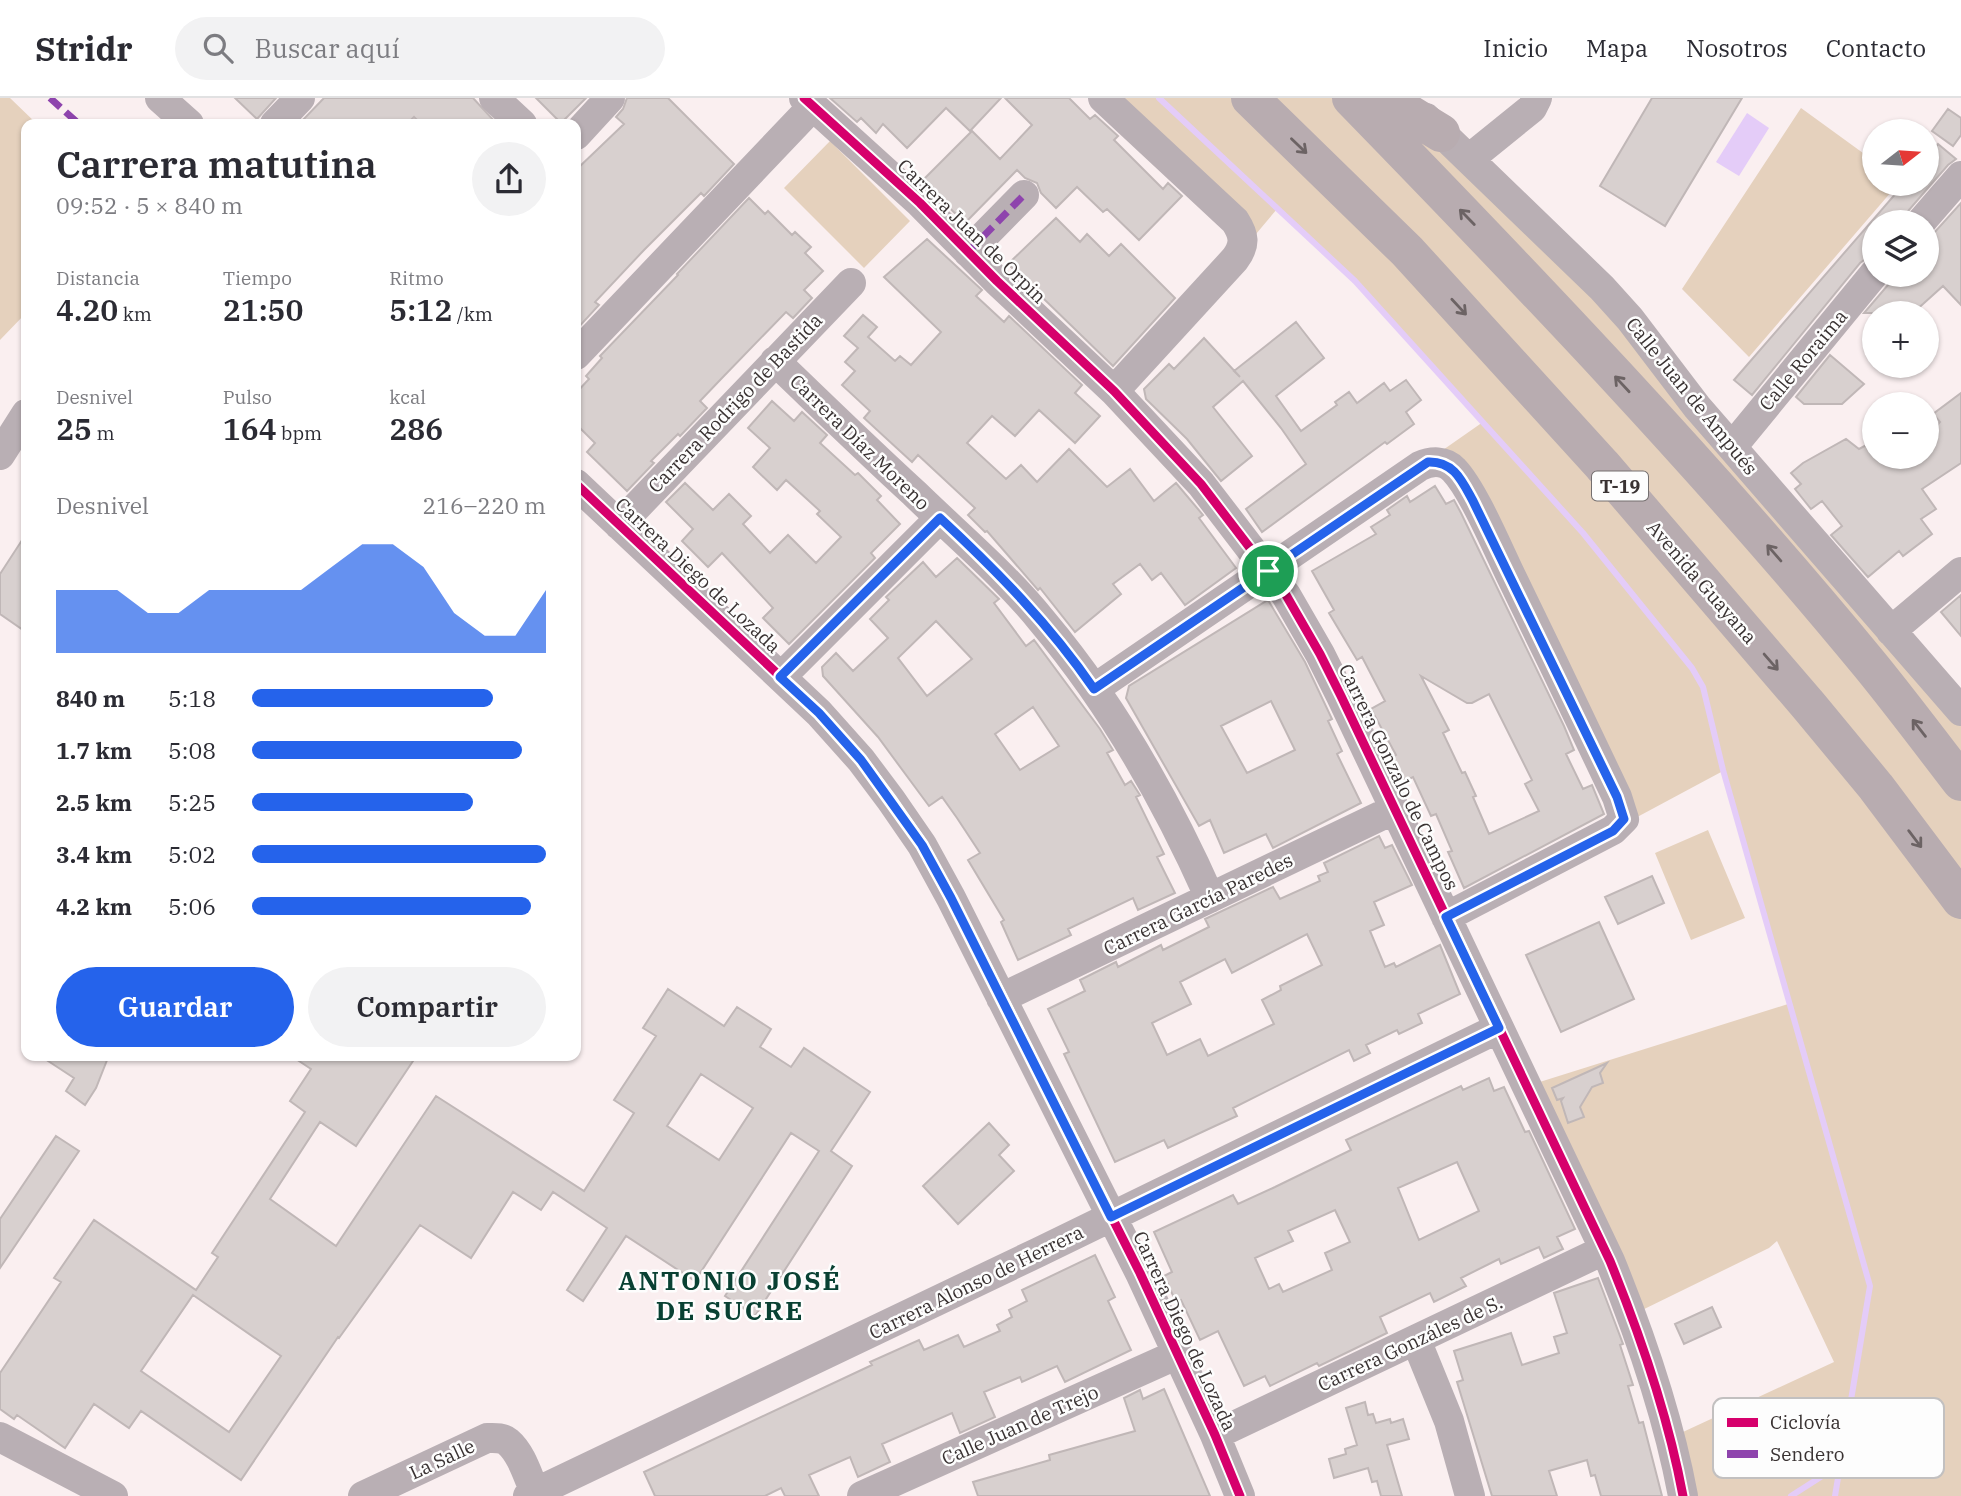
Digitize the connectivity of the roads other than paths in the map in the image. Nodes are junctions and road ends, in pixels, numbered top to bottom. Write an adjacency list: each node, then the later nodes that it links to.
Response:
1 (160, 98): 12 (street)
2 (300, 98): 13 (street)
3 (494, 98): 14 (street)
4 (610, 98): 15 (street)
5 (1103, 98): 26 (street)
6 (1250, 98): 42 (highway, Avenida Guayana / T-19, one-way to 42)
7 (1351, 98): 39 (highway, one-way to 7)
8 (1384, 98): 16 (highway)
9 (1406, 98): 16 (street, Calle Juan de Ampués)
10 (1537, 98): 17 (street)
11 (808, 102): 21 (street, Carrera Juan de Orpin); 24 (street)
12 (183, 119)
13 (280, 119)
14 (517, 119)
15 (581, 130)
16 (1441, 133): 17 (street, Calle Juan de Ampués)
17 (1469, 159): 28 (street, Calle Juan de Ampués)
18 (1961, 176): 20 (street)
19 (1024, 195): 21 (street)
20 (1931, 210)
21 (968, 252): 26 (street, Carrera Juan de Orpin)
22 (851, 283): 25 (street, Carrera Rodrigo de Bastida)
23 (1863, 287): 28 (street, Calle Roraima)
24 (581, 350)
25 (775, 361): 31 (street, Carrera Díaz Moreno); 32 (street, Carrera Rodrigo de Bastida)
26 (1114, 391): 33 (street, Carrera Gonzalo de Campos)
27 (21, 422): 29 (street)
28 (1732, 447): 35 (street, Calle Juan de Ampués)
29 (0, 455)
30 (581, 489): 32 (street, Carrera Diego de Lozada)
31 (940, 518): 36 (street); 37 (street, Carrera Díaz Moreno)
32 (619, 525): 36 (street, Carrera Diego de Lozada)
33 (1268, 571): 37 (street); 40 (street, Carrera Gonzalo de Campos); 43 (street)
34 (1961, 572): 35 (street)
35 (1891, 631): 38 (street, Calle Juan de Ampués)
36 (780, 677): 44 (street, Carrera Diego de Lozada)
37 (1094, 689): 41 (street, Carrera Díaz Moreno)
38 (1961, 711)
39 (1961, 782)
40 (1395, 809): 41 (street, Carrera García Paredes); 43 (street, Carrera Gonzalo de Campos)
41 (1210, 898): 44 (street, Carrera García Paredes)
42 (1961, 900)
43 (1446, 917): 45 (street, Carrera Gonzalo de Campos)
44 (1001, 998): 46 (street, Carrera Diego de Lozada)
45 (1499, 1028): 46 (street, Carrera Alonso de Herrera); 47 (street, Carrera Gonzalo de Campos)
46 (1111, 1217): 49 (street, Carrera Diego de Lozada); 52 (street, Carrera Alonso de Herrera)
47 (1604, 1250): 48 (street, Carrera Gonzáles de S.); 58 (street, Carrera Gonzalo de Campos)
48 (1416, 1340): 50 (street, Carrera Gonzáles de S.); 57 (street)
49 (1178, 1354): 50 (street, Carrera Diego de Lozada); 53 (street, Calle Juan de Trejo)
50 (1215, 1435): 56 (street, Carrera Diego de Lozada)
51 (0, 1437): 54 (street)
52 (532, 1494): 55 (street, La Salle)
53 (869, 1495)
54 (113, 1496)
55 (363, 1496)
56 (1240, 1496)
57 (1470, 1496)
58 (1683, 1496)

